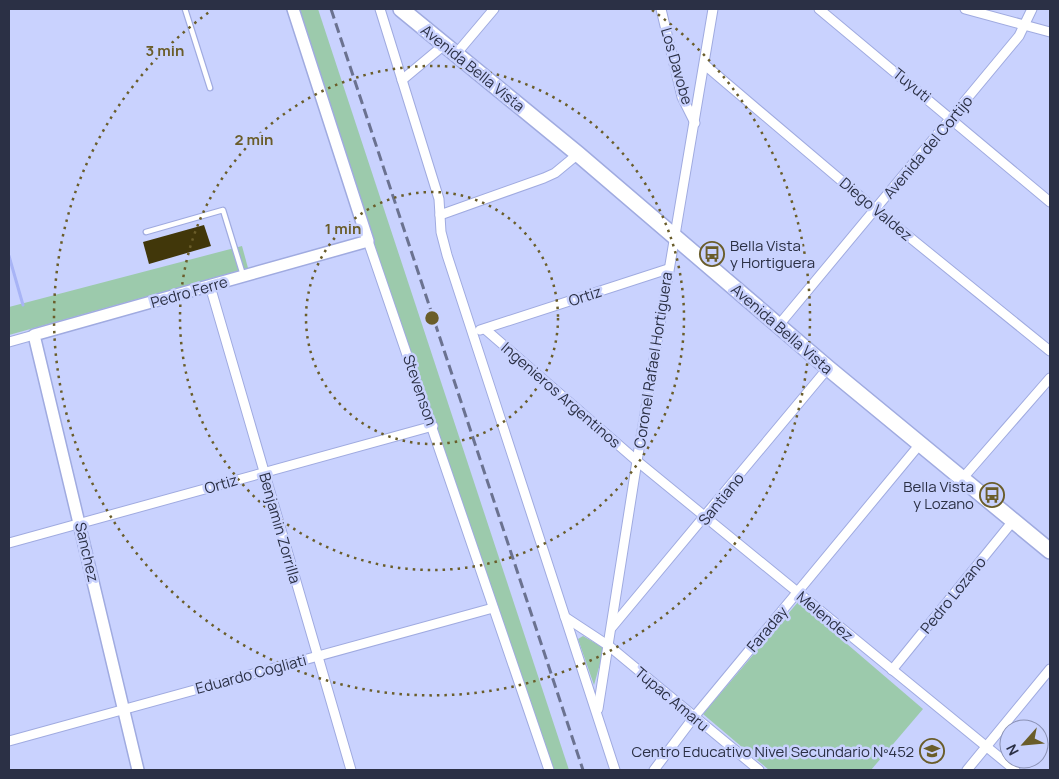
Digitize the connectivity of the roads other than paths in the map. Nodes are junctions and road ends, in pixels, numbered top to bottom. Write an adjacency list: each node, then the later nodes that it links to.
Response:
1 (185, 9): 16 (lane)
2 (292, 9): 25 (street, Stevenson)
3 (380, 9): 15 (street)
4 (401, 9): 13 (main road, Avenida Bella Vista)
5 (494, 9): 13 (street)
6 (661, 9): 18 (street, Los Davobe)
7 (713, 9): 14 (street, Coronel Rafael Hortiguera)
8 (819, 9): 17 (street, Tuyuti)
9 (965, 9): 11 (street)
10 (1032, 9): 11 (street, Avenida del Cortijo)
11 (1026, 25): 12 (street); 17 (street, Avenida del Cortijo)
12 (1050, 32)
13 (450, 50): 15 (street); 19 (main road, Avenida Bella Vista)
14 (704, 65): 18 (street, Coronel Rafael Hortiguera); 21 (street, Diego Valdez)
15 (402, 80): 22 (street)
16 (210, 88)
17 (953, 119): 20 (street, Tuyuti); 21 (street, Avenida del Cortijo)
18 (695, 123): 24 (street, Coronel Rafael Hortiguera)
19 (578, 154): 22 (street); 24 (main road, Avenida Bella Vista)
20 (1050, 202)
21 (876, 210): 29 (street, Avenida del Cortijo); 34 (street, Diego Valdez)
22 (440, 215): 31 (street)
23 (146, 232): 27 (lane)
24 (674, 236): 26 (street, Coronel Rafael Hortiguera); 29 (main road, Avenida Bella Vista)
25 (368, 241): 27 (street, Pedro Ferre); 37 (street, Stevenson)
26 (668, 269): 30 (street, Ortiz); 39 (street, Coronel Rafael Hortiguera)
27 (244, 277): 28 (street, Pedro Ferre)
28 (210, 286): 32 (street, Pedro Ferre); 40 (street, Benjamin Zorrilla)
29 (778, 326): 35 (main road, Avenida Bella Vista)
30 (485, 329): 31 (street, Ortiz); 39 (street, Ingenieros Argentinos)
31 (473, 332): 49 (street)
32 (34, 335): 33 (street, Pedro Ferre); 44 (street, Sanchez)
33 (9, 342)
34 (1050, 351)
35 (828, 368): 38 (main road, Avenida Bella Vista); 42 (street, Santiano)
36 (1050, 378): 41 (street)
37 (433, 426): 40 (street, Ortiz); 48 (street, Stevenson)
38 (920, 444): 41 (main road, Avenida Bella Vista); 47 (street, Faraday)
39 (637, 461): 42 (street, Melendez); 50 (street, Coronel Rafael Hortiguera)
40 (263, 472): 44 (street, Ortiz); 52 (street, Benjamin Zorrilla)
41 (962, 479): 43 (main road, Avenida Bella Vista)
42 (705, 518): 47 (street, Melendez); 50 (street, Santiano)
43 (1013, 521): 46 (main road, Avenida Bella Vista); 54 (street, Pedro Lozano)
44 (80, 524): 45 (street, Ortiz); 55 (street, Sanchez)
45 (9, 543)
46 (1050, 551)
47 (797, 592): 54 (street, Melendez); 57 (street, Faraday)
48 (493, 608): 52 (street, Eduardo Cogliati); 62 (street, Stevenson)
49 (566, 617): 51 (street, Tupac Amaru); 56 (street)
50 (612, 627): 51 (street, Coronel Rafael Hortiguera)
51 (609, 646): 56 (street, Coronel Rafael Hortiguera); 57 (street, Tupac Amaru)
52 (317, 656): 55 (street, Eduardo Cogliati); 61 (street, Benjamin Zorrilla)
53 (1050, 669): 59 (street)
54 (892, 670): 59 (street, Melendez)
55 (123, 709): 58 (street, Eduardo Cogliati); 60 (street, Sanchez)
56 (598, 712): 63 (street)
57 (694, 717): 64 (street, Faraday); 65 (street, Tupac Amaru)
58 (9, 741)
59 (987, 746): 66 (street); 67 (street, Melendez)
60 (138, 770)
61 (351, 770)
62 (549, 770)
63 (616, 770)
64 (654, 770)
65 (759, 770)
66 (967, 770)
67 (1015, 770)

